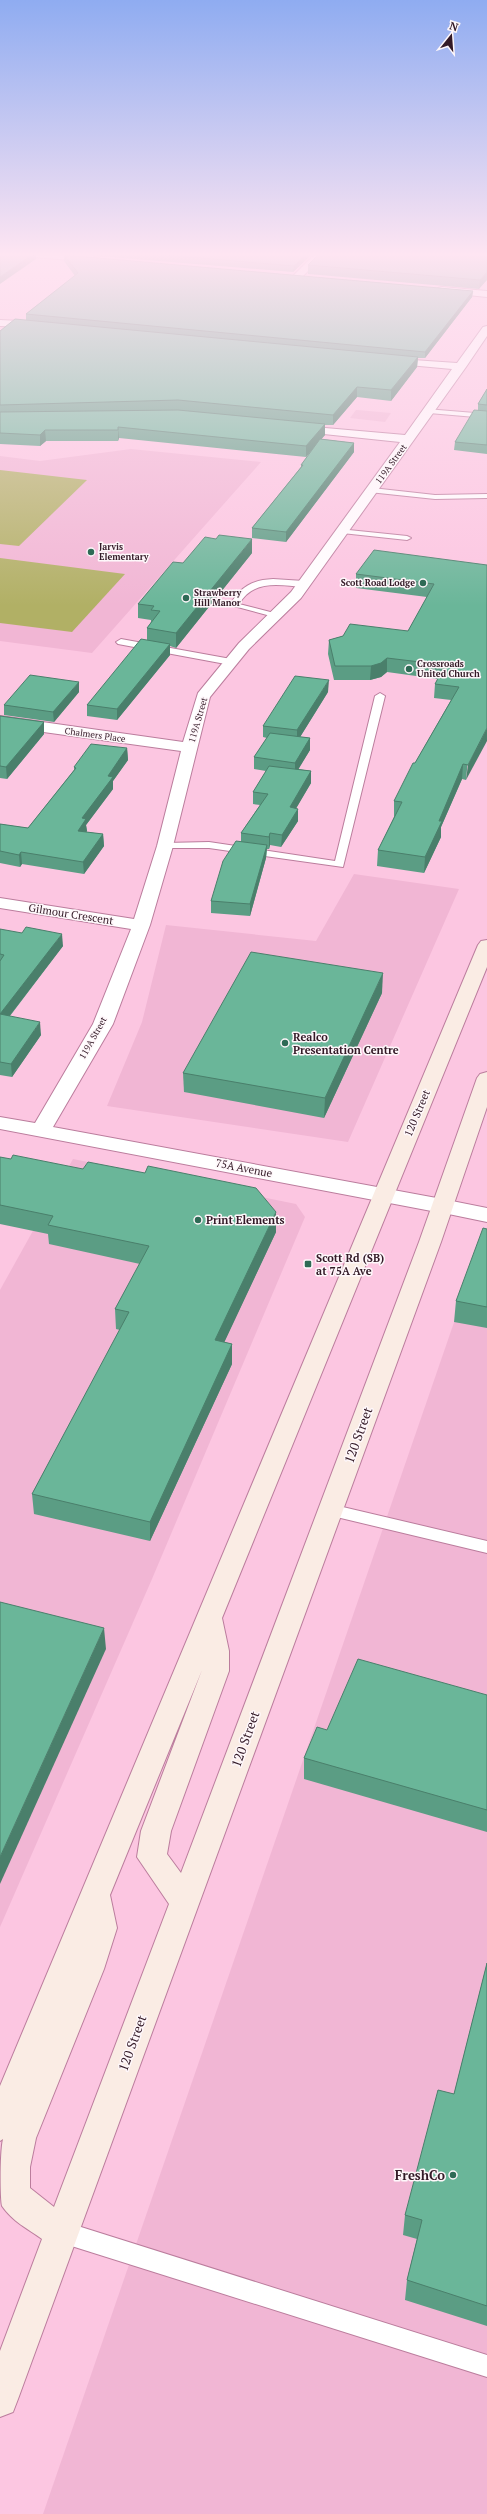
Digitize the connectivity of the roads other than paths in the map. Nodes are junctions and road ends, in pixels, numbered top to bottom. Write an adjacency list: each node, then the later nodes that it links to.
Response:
1 (457, 371): 2 (street, 119A Street)
2 (429, 410): 3 (lane); 5 (street, 119A Street)
3 (487, 416)
4 (283, 426): 5 (street)
5 (409, 439): 6 (street, 119A Street)
6 (372, 490): 7 (lane); 8 (street, 119A Street)
7 (487, 496)
8 (342, 531): 9 (lane); 10 (street, 119A Street)
9 (407, 538)
10 (304, 584): 11 (street, 119A Street); 11 (lane)
11 (275, 616): 13 (street, 119A Street)
12 (121, 642): 13 (lane)
13 (231, 662): 16 (street, 119A Street)
14 (380, 696): 17 (lane)
15 (0, 721): 16 (street, Chalmers Place)
16 (190, 748): 17 (street, 119A Street)
17 (165, 846): 19 (street, 119A Street)
18 (0, 903): 19 (street, Gilmour Crescent)
19 (142, 925): 23 (street, 119A Street)
20 (487, 945): 24 (main road, 120 Street)
21 (487, 1078): 25 (main road, 120 Street)
22 (0, 1123): 23 (street, 75A Avenue)
23 (40, 1130): 24 (street, 75A Avenue)
24 (382, 1194): 25 (street, 75A Avenue); 29 (main road, 120 Street)
25 (442, 1206): 26 (street, 75A Avenue); 27 (main road, 120 Street)
26 (487, 1215)
27 (330, 1510): 28 (lane); 31 (main road, 120 Street)
28 (487, 1547)
29 (209, 1616): 30 (main road, 120 Street); 31 (main road)
30 (95, 1894): 32 (main road, 120 Street); 33 (main road)
31 (185, 1902): 33 (main road, 120 Street)
32 (0, 2125)
33 (62, 2232): 34 (lane); 35 (main road, 120 Street)
34 (487, 2366)
35 (0, 2398)

